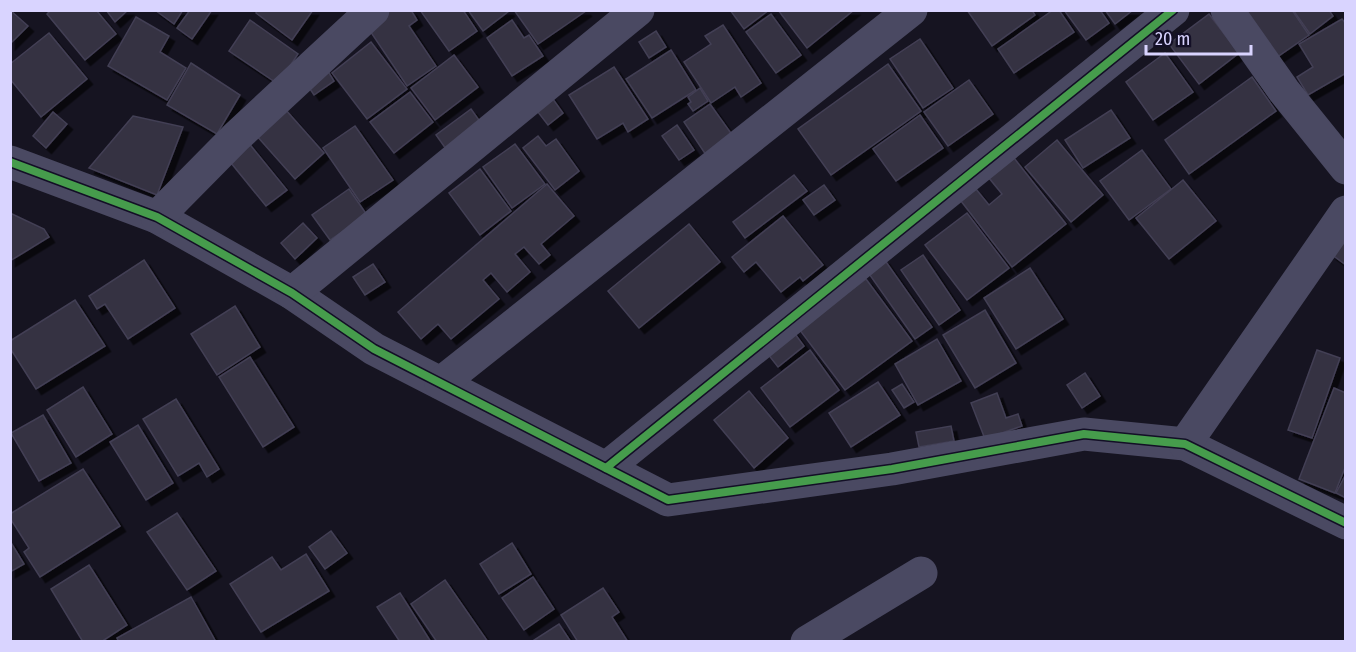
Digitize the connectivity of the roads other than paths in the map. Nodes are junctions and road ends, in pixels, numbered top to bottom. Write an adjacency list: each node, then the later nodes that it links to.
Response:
1 (373, 10): 9 (street)
2 (638, 10): 10 (street)
3 (911, 10): 11 (street)
4 (1173, 10): 13 (street)
5 (1227, 10): 7 (street)
6 (10, 162): 9 (street)
7 (1346, 168)
8 (1346, 212): 12 (street)
9 (157, 218): 10 (street)
10 (292, 294): 11 (street)
11 (441, 383): 13 (street)
12 (1185, 444): 13 (street); 14 (street)
13 (606, 468)
14 (1346, 523)
15 (921, 573): 16 (street)
16 (807, 642)

